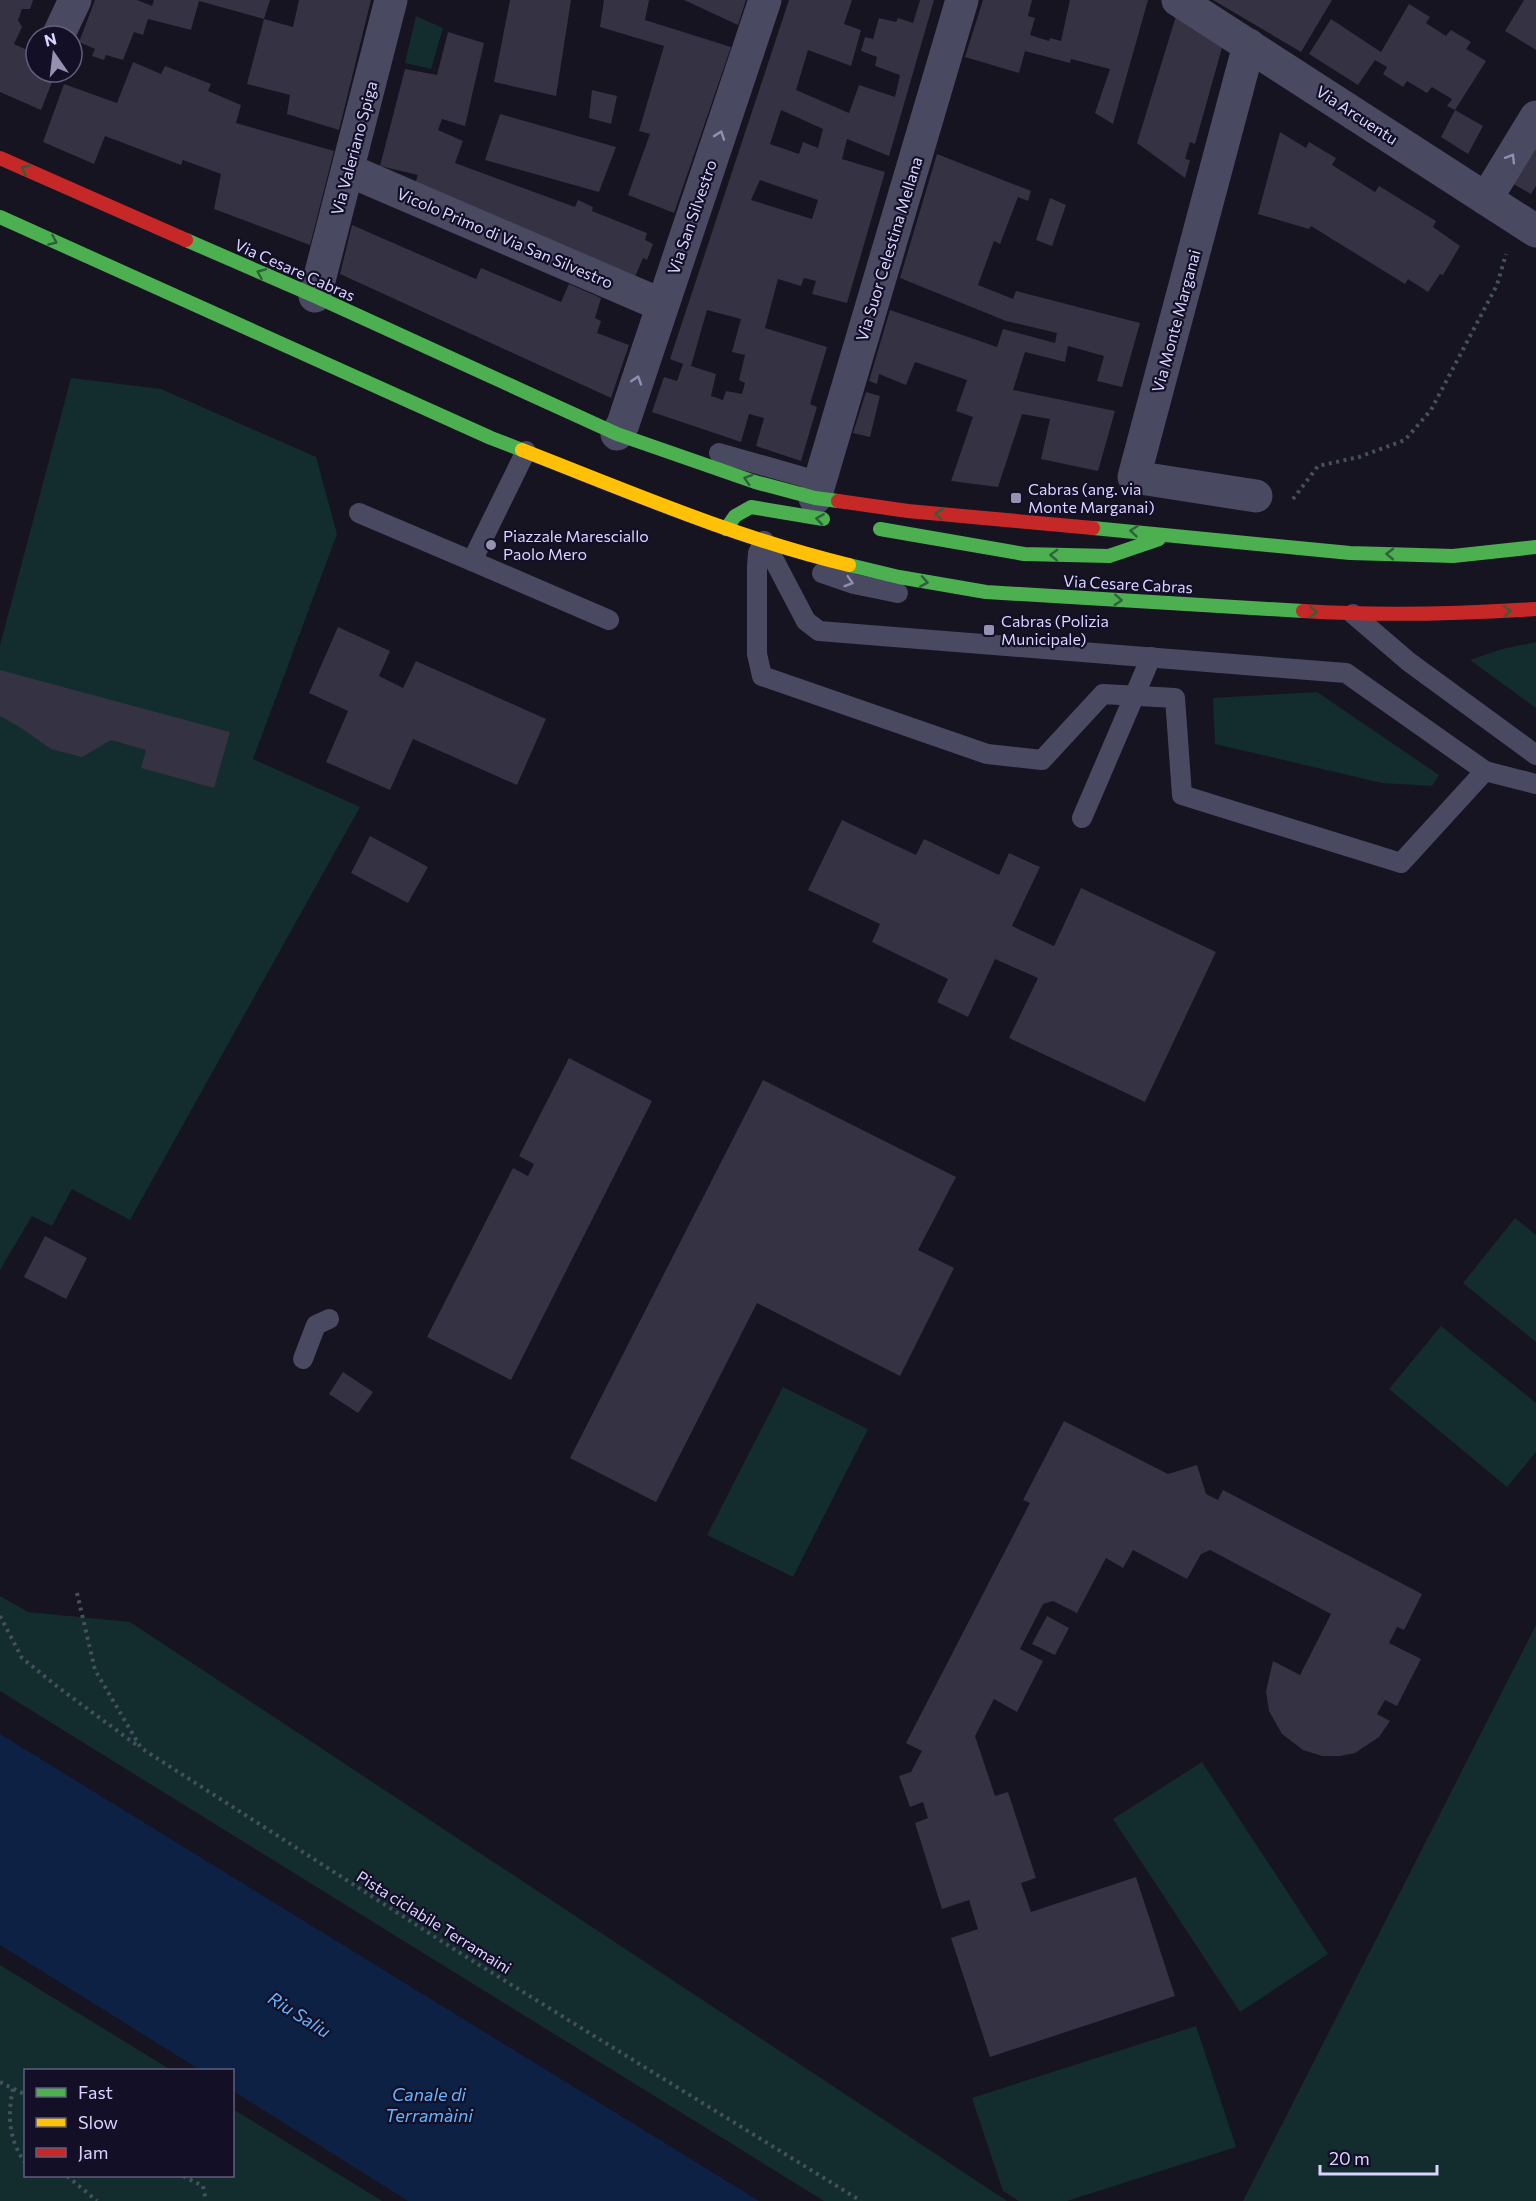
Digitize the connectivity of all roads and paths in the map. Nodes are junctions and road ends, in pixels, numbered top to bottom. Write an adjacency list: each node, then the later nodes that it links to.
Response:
1 (75, 0): 6 (street)
2 (391, 0): 10 (street, Via Valeriano Spiga)
3 (765, 0): 16 (street, Via San Silvestro, one-way to 3)
4 (962, 0): 22 (street, Via Suor Celestina Mellana)
5 (1178, 0): 7 (street, Via Arcuentu)
6 (64, 24)
7 (1249, 45): 11 (street, Via Arcuentu); 23 (street, Via Monte Marganai)
8 (1536, 117): 11 (street, one-way to 8)
9 (0, 158): 15 (main road, Via Cesare Cabras, one-way to 9)
10 (348, 170): 15 (street, Via Valeriano Spiga); 16 (street, Vicolo Primo di Via San Silvestro)
11 (1486, 199): 13 (street, Via Arcuentu)
12 (0, 217): 19 (main road, Via Cesare Cabras, one-way to 19)
13 (1526, 225): 28 (path)
14 (0, 231): 19 (lane)
15 (315, 296): 17 (main road, Via Cesare Cabras)
16 (662, 305): 18 (street, Via San Silvestro, one-way to 16)
17 (571, 414): 18 (main road); 18 (lane)
18 (609, 431): 22 (lane, one-way to 18)
19 (524, 455): 21 (main road, Via Cesare Cabras); 32 (lane); 33 (lane)
20 (574, 456): 21 (main road)
21 (553, 462): 27 (main road, Via Cesare Cabras)
22 (817, 490): 28 (lane); 29 (main road, Via Cesare Cabras, one-way to 22)
23 (1256, 496)
24 (359, 513): 33 (lane)
25 (839, 522): 27 (main road, one-way to 27)
26 (861, 526): 29 (main road, Via Cesare Cabras, one-way to 26)
27 (726, 529): 32 (main road, Via Cesare Cabras)
28 (1267, 534): 30 (lane)
29 (1172, 535): 31 (main road, Via Cesare Cabras, one-way to 29)
30 (1536, 538)
31 (1536, 547)
32 (765, 550): 35 (main road, Via Cesare Cabras, one-way to 35); 38 (lane, one-way to 38); 39 (lane); 40 (lane)
33 (472, 561): 36 (lane)
34 (1536, 609): 35 (main road, Via Cesare Cabras, one-way to 34)
35 (1353, 614): 38 (lane)
36 (609, 620)
37 (1536, 623): 38 (lane)
38 (1371, 630): 41 (lane)
39 (1151, 657): 40 (lane); 42 (lane)
40 (1134, 696): 42 (lane); 44 (lane)
41 (1536, 755)
42 (1485, 771): 43 (lane)
43 (1536, 784)
44 (1082, 819)
45 (329, 1319): 46 (lane)
46 (303, 1359)
47 (77, 1593): 49 (path, Pista ciclabile Terramaini)
48 (0, 1616): 49 (path)
49 (141, 1748): 58 (path, Pista ciclabile Terramaini)
50 (0, 2082): 51 (path)
51 (14, 2089): 52 (path); 53 (path)
52 (24, 2094)
53 (24, 2161)
54 (70, 2177): 56 (path)
55 (187, 2177): 57 (path)
56 (97, 2201)
57 (206, 2201)
58 (861, 2201)

